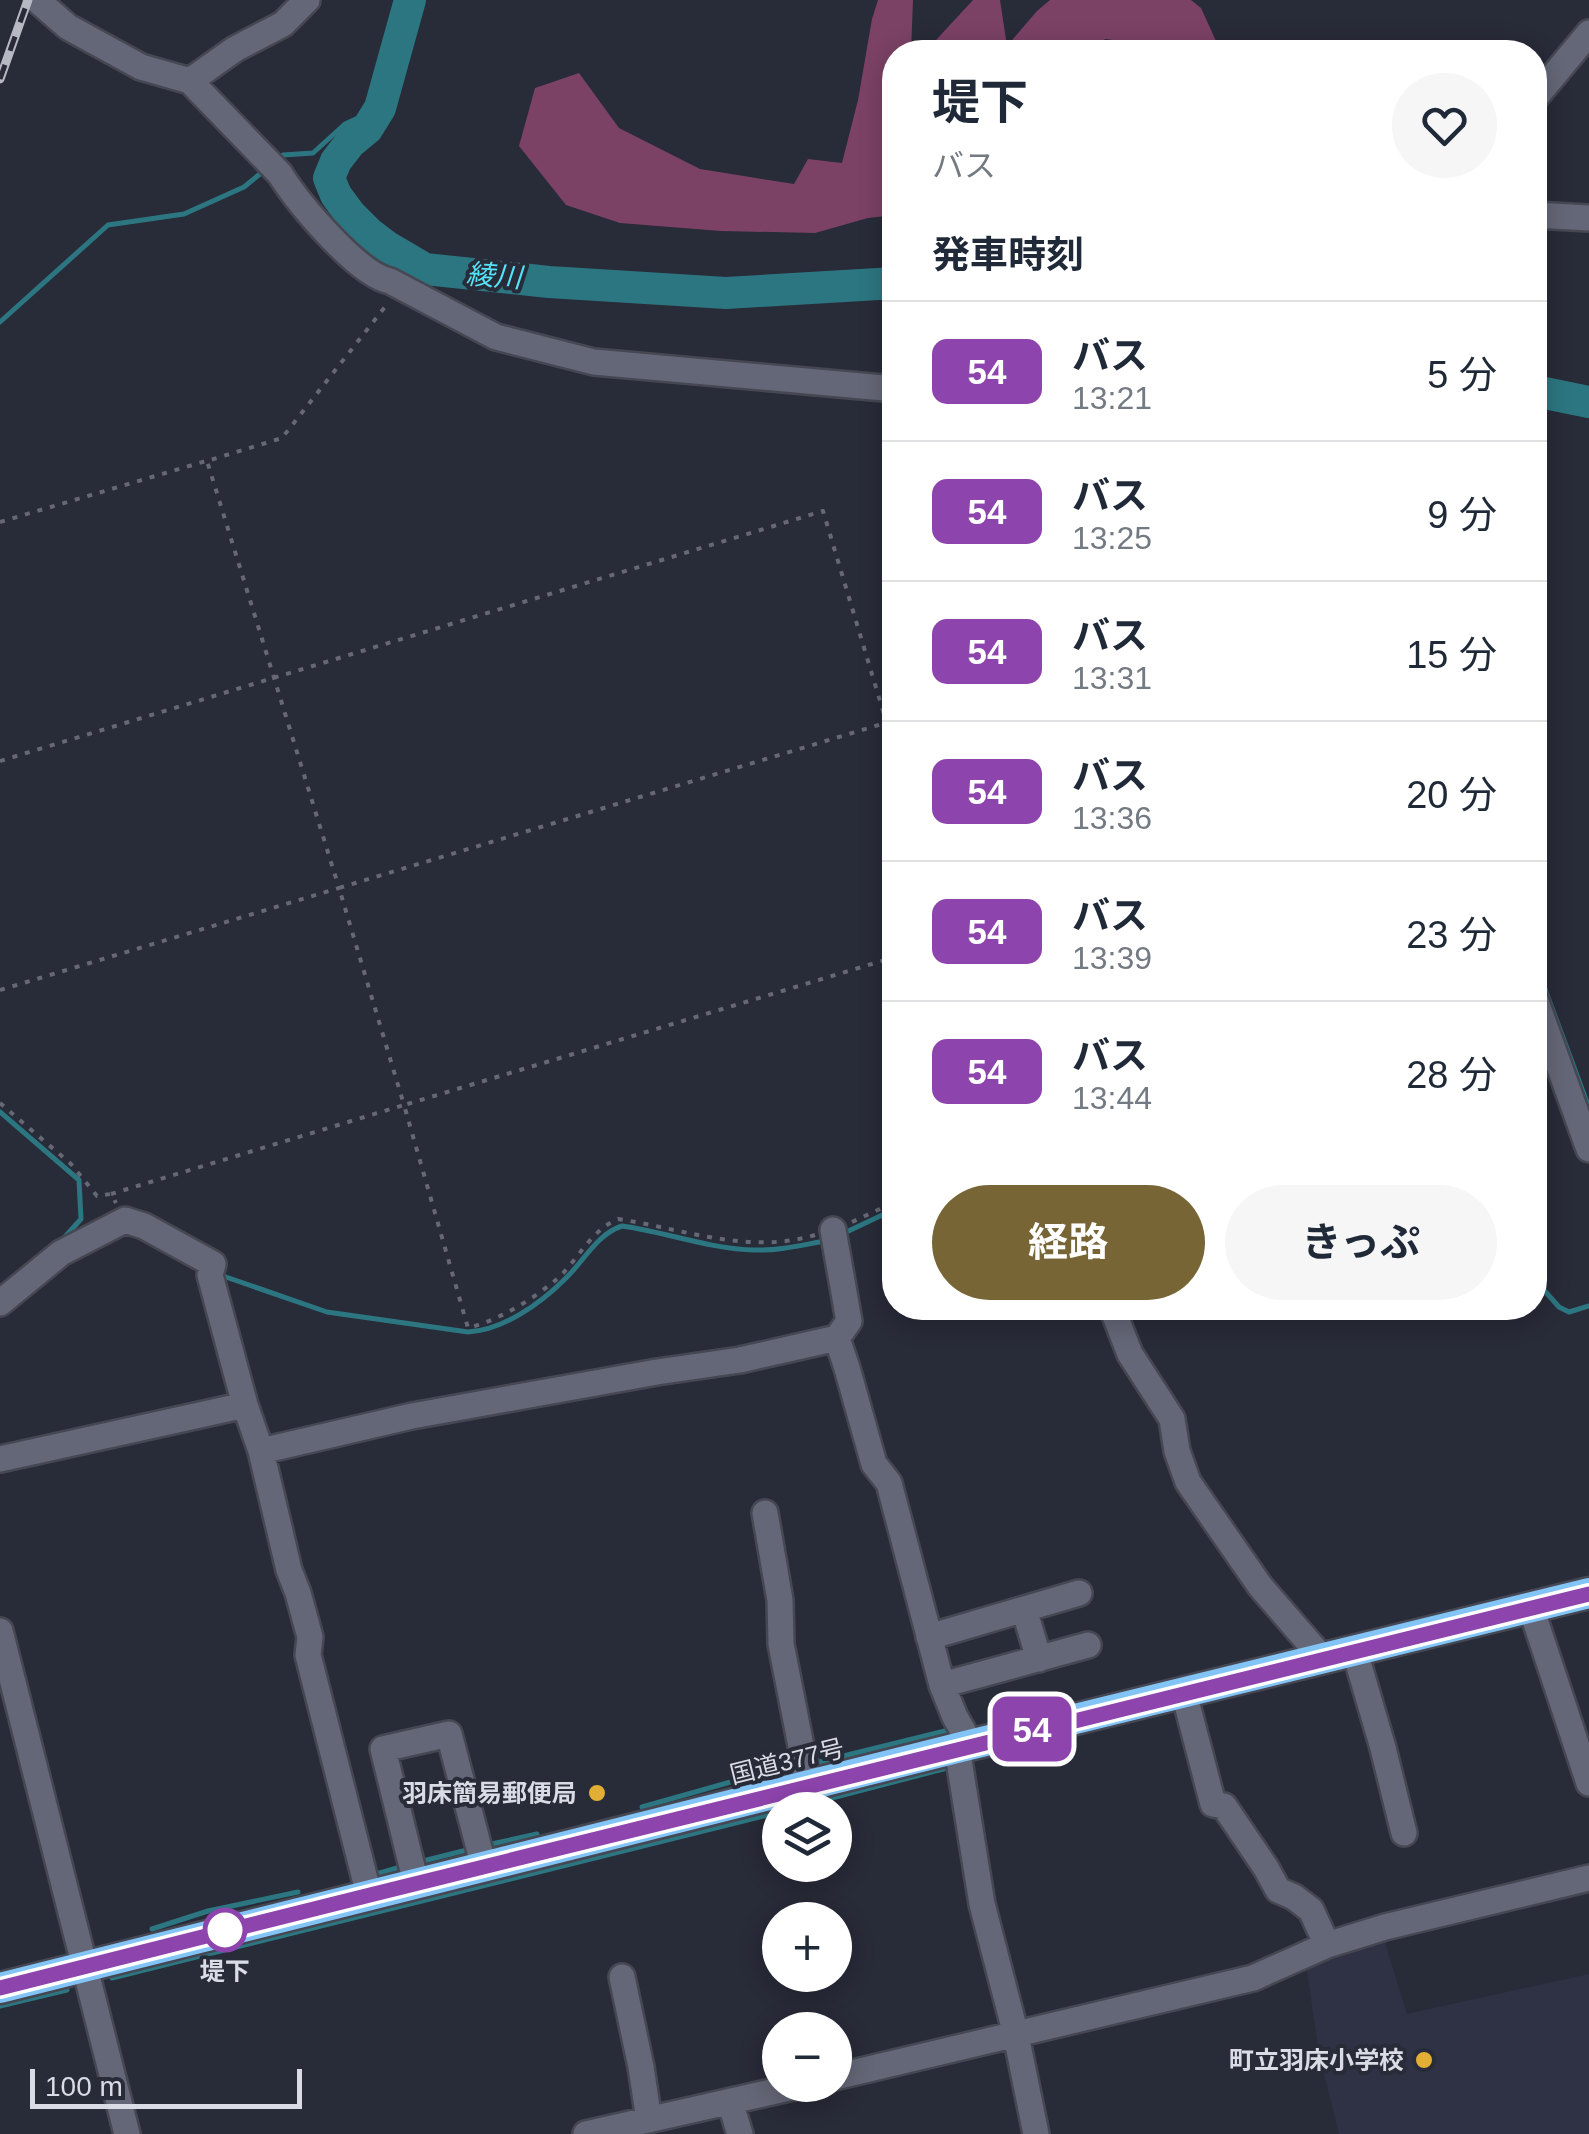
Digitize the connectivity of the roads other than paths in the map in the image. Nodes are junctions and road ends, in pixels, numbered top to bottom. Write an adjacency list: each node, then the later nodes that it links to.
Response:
1 (38, 0): 4 (street)
2 (306, 0): 4 (street)
3 (1589, 33): 5 (street)
4 (190, 81): 8 (street)
5 (1547, 84)
6 (1547, 216): 7 (street)
7 (1589, 218)
8 (882, 387)
9 (1547, 1033): 10 (street)
10 (1589, 1150)
11 (835, 1235): 14 (street)
12 (0, 1303): 15 (street)
13 (1117, 1320): 28 (street)
14 (836, 1338): 16 (street); 24 (street)
15 (245, 1405): 16 (street); 17 (street)
16 (261, 1452): 38 (street)
17 (0, 1459)
18 (765, 1512): 32 (street)
19 (1079, 1592): 22 (street)
20 (1589, 1594): 21 (highway, 国道377号)
21 (1531, 1608): 26 (highway, 国道377号); 33 (street)
22 (1024, 1609): 24 (street); 27 (street)
23 (0, 1630): 40 (street)
24 (929, 1637): 29 (street)
25 (1088, 1646): 27 (street)
26 (1356, 1652): 28 (highway, 国道377号); 34 (street)
27 (1039, 1659): 29 (street)
28 (1324, 1660): 30 (highway, 国道377号)
29 (942, 1685): 31 (street)
30 (1184, 1693): 31 (highway, 国道377号); 39 (street)
31 (964, 1746): 32 (highway, 国道377号); 43 (street)
32 (806, 1773): 35 (highway, 国道377号)
33 (1589, 1783)
34 (1404, 1833)
35 (481, 1853): 36 (highway, 国道377号); 36 (street)
36 (412, 1870): 38 (highway, 国道377号)
37 (1589, 1878): 39 (street)
38 (368, 1895): 40 (highway, 国道377号)
39 (1327, 1945): 43 (street)
40 (84, 1967): 42 (highway, 国道377号); 48 (street)
41 (622, 1977): 47 (street)
42 (0, 1988)
43 (1016, 2036): 44 (street); 51 (street)
44 (852, 2073)
45 (762, 2094): 46 (street)
46 (730, 2102): 47 (street); 50 (street)
47 (649, 2120): 49 (street)
48 (127, 2134)
49 (586, 2134)
50 (740, 2134)
51 (1036, 2134)

